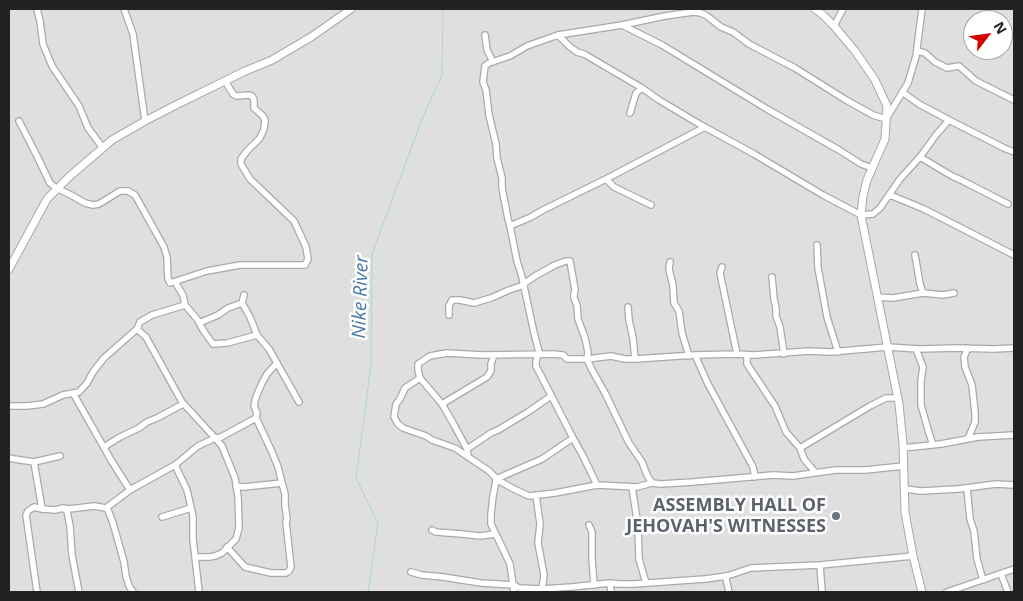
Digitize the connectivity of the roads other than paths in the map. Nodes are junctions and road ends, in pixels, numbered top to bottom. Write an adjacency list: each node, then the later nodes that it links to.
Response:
1 (37, 9): 23 (street)
2 (124, 9): 21 (street)
3 (351, 9): 13 (street)
4 (815, 9): 8 (street)
5 (843, 9): 8 (street)
6 (922, 9): 11 (street)
7 (622, 25): 10 (street); 18 (street); 26 (street)
8 (834, 26): 18 (street)
9 (486, 35): 12 (street)
10 (558, 35): 12 (street); 14 (street)
11 (917, 52): 15 (street); 16 (street)
12 (493, 62): 33 (street)
13 (226, 81): 21 (street); 41 (street)
14 (642, 88): 17 (street); 22 (street)
15 (902, 92): 18 (street); 19 (street)
16 (1014, 100)
17 (630, 113)
18 (886, 119): 26 (street)
19 (948, 120): 24 (street); 25 (street)
20 (19, 121): 28 (street)
21 (145, 121): 23 (street)
22 (705, 127): 27 (street); 32 (street)
23 (102, 148): 28 (street)
24 (1014, 152)
25 (920, 157): 29 (street); 30 (street)
26 (872, 168): 32 (street)
27 (606, 179): 31 (street); 33 (street)
28 (56, 188): 39 (street); 41 (street)
29 (890, 195): 32 (street); 36 (street)
30 (1008, 204)
31 (651, 205)
32 (861, 215): 46 (street)
33 (510, 226): 42 (street)
34 (817, 245): 58 (street)
35 (915, 255): 43 (street)
36 (1014, 255)
37 (670, 262): 64 (street)
38 (722, 267): 59 (street)
39 (9, 269)
40 (772, 277): 60 (street)
41 (175, 282): 48 (street)
42 (524, 284): 50 (street); 62 (street); 65 (street)
43 (923, 293): 44 (street); 46 (street)
44 (954, 294)
45 (244, 295): 47 (street)
46 (877, 297): 54 (street)
47 (242, 303): 51 (street); 53 (street)
48 (185, 305): 51 (street); 52 (street)
49 (628, 307): 66 (street)
50 (449, 315)
51 (199, 323): 53 (street)
52 (137, 329): 69 (street); 73 (street)
53 (257, 335): 67 (street)
54 (888, 347): 57 (street); 58 (street); 71 (street)
55 (968, 348): 56 (street); 57 (street); 80 (street)
56 (1014, 348)
57 (916, 349): 81 (street)
58 (838, 352): 60 (street)
59 (737, 354): 63 (street); 64 (street)
60 (784, 354): 63 (street)
61 (494, 355): 62 (street); 68 (street); 74 (street)
62 (538, 355): 65 (street); 70 (street)
63 (747, 355): 83 (street)
64 (692, 356): 66 (street); 93 (street)
65 (587, 359): 66 (street); 96 (street)
66 (635, 359)
67 (276, 363): 72 (street); 76 (street)
68 (420, 378): 74 (street); 87 (street)
69 (73, 393): 75 (street); 82 (street)
70 (551, 396): 79 (street); 85 (street)
71 (898, 398): 83 (street); 84 (street)
72 (299, 402)
73 (184, 404): 78 (street); 82 (street)
74 (442, 404): 85 (street)
75 (9, 406)
76 (256, 418): 78 (street); 95 (street)
77 (1014, 435): 80 (street)
78 (215, 438): 90 (street); 98 (street)
79 (573, 438): 94 (street); 99 (street)
80 (968, 439): 81 (street)
81 (933, 445): 84 (street)
82 (104, 447): 103 (street)
83 (800, 448): 92 (street)
84 (903, 448): 91 (street)
85 (467, 449): 87 (street)
86 (60, 456): 89 (street)
87 (468, 456): 94 (street)
88 (9, 458): 89 (street)
89 (34, 462): 108 (street)
90 (175, 465): 103 (street); 107 (street)
91 (904, 466): 92 (street); 102 (street)
92 (815, 472): 93 (street)
93 (755, 477): 96 (street)
94 (496, 479): 104 (street); 112 (street)
95 (282, 483): 98 (street); 113 (street)
96 (652, 483): 100 (street)
97 (1014, 484): 101 (street)
98 (236, 486): 113 (street)
99 (597, 486): 100 (street); 104 (street)
100 (632, 487): 123 (street)
101 (967, 488): 102 (street); 121 (street)
102 (905, 489): 114 (street)
103 (130, 490): 106 (street)
104 (536, 495): 126 (street)
105 (63, 508): 106 (street); 108 (street); 128 (street)
106 (106, 508): 129 (street)
107 (191, 508): 109 (street); 115 (street)
108 (42, 509): 127 (street)
109 (162, 517)
110 (589, 524): 124 (street)
111 (432, 530): 112 (street)
112 (495, 534): 125 (street)
113 (227, 547): 115 (street)
114 (913, 556): 116 (street); 134 (street)
115 (195, 557): 130 (street)
116 (820, 565): 120 (street); 133 (street)
117 (1014, 569): 119 (street)
118 (411, 572): 125 (street)
119 (1001, 574): 121 (street); 136 (street)
120 (726, 576): 123 (street); 132 (street)
121 (983, 580): 135 (street)
122 (610, 583): 123 (street); 124 (street); 131 (street)
123 (646, 583)
124 (594, 585): 126 (street)
125 (514, 589): 126 (street)
126 (542, 589)
127 (37, 592)
128 (79, 592)
129 (134, 592)
130 (199, 592)
131 (611, 592)
132 (729, 592)
133 (822, 592)
134 (922, 592)
135 (946, 592)
136 (1008, 592)

